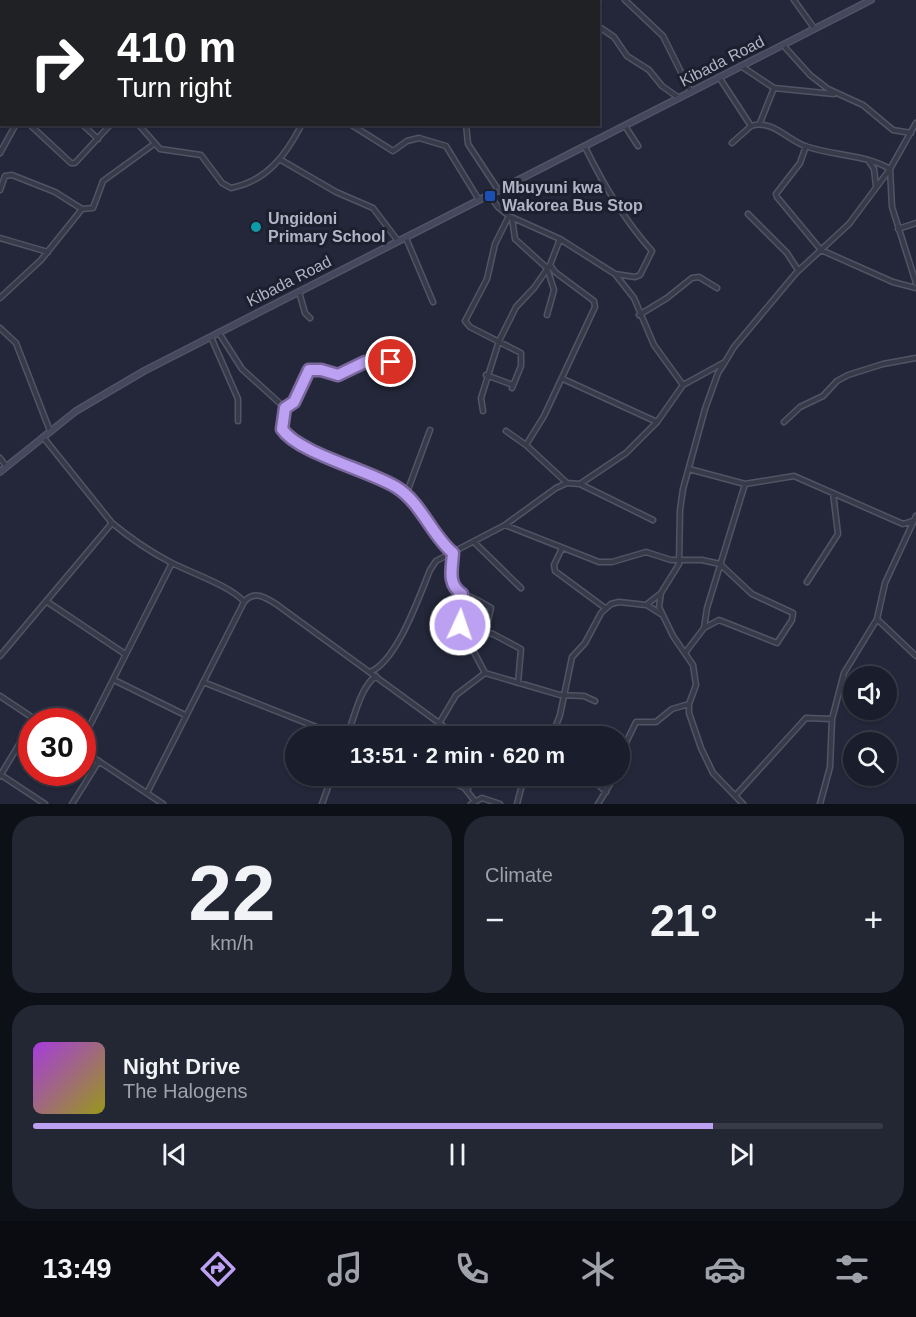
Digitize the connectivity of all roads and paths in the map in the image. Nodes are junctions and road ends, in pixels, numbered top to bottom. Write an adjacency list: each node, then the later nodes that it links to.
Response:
1 (626, 0): 10 (street)
2 (794, 0): 5 (street)
3 (871, 0): 5 (main road, Kibada Road)
4 (600, 27): 12 (street)
5 (814, 28): 6 (main road, Kibada Road)
6 (783, 45): 7 (main road, Kibada Road); 11 (street)
7 (741, 66): 8 (main road, Kibada Road); 9 (street)
8 (719, 77): 10 (main road, Kibada Road); 24 (street)
9 (774, 88): 11 (street); 13 (street)
10 (691, 92): 12 (main road, Kibada Road)
11 (838, 94): 25 (street)
12 (679, 98): 15 (main road, Kibada Road)
13 (760, 123): 24 (street); 30 (street)
14 (916, 123): 25 (street)
15 (625, 125): 29 (street); 31 (main road, Kibada Road)
16 (15, 126): 32 (street)
17 (31, 126): 26 (street)
18 (84, 126): 26 (street)
19 (109, 126): 26 (street)
20 (140, 126): 27 (street)
21 (301, 126): 34 (street)
22 (353, 126): 40 (street)
23 (466, 126): 38 (street)
24 (751, 126): 28 (street)
25 (913, 132): 35 (street)
26 (98, 139)
27 (154, 144): 34 (street); 41 (street)
28 (732, 144)
29 (638, 146)
30 (806, 146): 33 (street); 50 (street)
31 (585, 147): 38 (main road, Kibada Road); 54 (street)
32 (0, 153)
33 (868, 159): 35 (street); 36 (street)
34 (281, 160): 49 (street)
35 (890, 169): 36 (street); 45 (street)
36 (876, 187): 50 (street)
37 (0, 190): 41 (street)
38 (499, 191): 39 (main road, Kibada Road)
39 (490, 196): 40 (main road, Kibada Road); 43 (street)
40 (479, 201): 47 (main road, Kibada Road)
41 (82, 209): 51 (street)
42 (748, 214): 53 (street)
43 (510, 217): 48 (street); 52 (street); 66 (street)
44 (916, 223): 45 (street)
45 (898, 230): 55 (street)
46 (0, 238): 51 (street)
47 (406, 238): 49 (main road, Kibada Road); 59 (street)
48 (560, 238): 52 (street); 54 (street)
49 (398, 241): 57 (main road, Kibada Road)
50 (821, 250): 53 (street); 55 (street)
51 (48, 252): 58 (street)
52 (549, 266): 60 (street); 66 (street); 71 (street)
53 (798, 270): 69 (street)
54 (615, 274): 61 (street)
55 (916, 286)
56 (717, 288): 61 (street)
57 (299, 292): 62 (street); 64 (main road, Kibada Road)
58 (0, 298)
59 (433, 302)
60 (547, 315)
61 (639, 315): 72 (street)
62 (310, 318)
63 (0, 328): 78 (street)
64 (219, 333): 65 (main road, Kibada Road); 73 (street)
65 (211, 337): 75 (street); 78 (main road, Kibada Road)
66 (499, 341): 70 (street); 70 (street)
67 (916, 358): 77 (street)
68 (391, 362): 73 (street)
69 (725, 362): 72 (street); 85 (street)
70 (486, 375): 74 (street)
71 (563, 379): 76 (street); 82 (street)
72 (683, 385): 76 (street)
73 (285, 408): 91 (street)
74 (483, 411)
75 (238, 421)
76 (657, 422): 88 (street)
77 (784, 422)
78 (50, 430): 81 (main road, Kibada Road)
79 (430, 430): 91 (street)
80 (506, 431): 82 (street)
81 (42, 437): 84 (main road, Kibada Road); 95 (street)
82 (526, 445): 87 (street)
83 (0, 458): 84 (street)
84 (6, 466): 86 (main road, Kibada Road)
85 (689, 469): 89 (street); 103 (street)
86 (0, 472)
87 (567, 483): 88 (street); 97 (street)
88 (580, 484): 93 (street)
89 (745, 484): 90 (street); 105 (street)
90 (833, 492): 96 (street); 106 (street)
91 (406, 495): 102 (street)
92 (916, 516): 94 (street)
93 (653, 520)
94 (914, 521): 96 (street); 98 (street)
95 (112, 523): 104 (street); 110 (street)
96 (903, 524): 98 (street)
97 (505, 525): 100 (street); 101 (street)
98 (908, 533): 99 (street); 115 (street)
99 (916, 536)
100 (474, 542): 102 (street); 107 (street)
101 (562, 548): 103 (street); 113 (street)
102 (452, 553): 109 (street); 123 (street)
103 (680, 559): 105 (street); 108 (street)
104 (172, 563): 111 (street); 120 (street)
105 (720, 564): 116 (street); 116 (street)
106 (807, 582)
107 (521, 588)
108 (661, 593): 112 (street); 114 (street)
109 (462, 594): 117 (street); 117 (street)
110 (46, 601): 120 (street); 121 (street)
111 (244, 602): 124 (street); 129 (street)
112 (646, 605): 113 (street); 114 (street)
113 (605, 608): 131 (street)
114 (661, 614): 119 (street)
115 (877, 619): 122 (street); 138 (street)
116 (704, 628): 119 (street)
117 (485, 633): 130 (street)
118 (466, 637): 125 (street)
119 (685, 653): 134 (street)
120 (125, 654): 128 (street)
121 (0, 656)
122 (916, 656)
123 (381, 667): 124 (street); 127 (street)
124 (370, 672): 126 (street)
125 (485, 674): 130 (street); 139 (street)
126 (376, 676): 127 (street); 141 (street)
127 (381, 679): 139 (street)
128 (114, 680): 136 (street); 137 (street)
129 (203, 682): 137 (street); 140 (street)
130 (518, 683): 131 (street)
131 (565, 695): 133 (street); 143 (street)
132 (0, 696): 135 (street)
133 (595, 701)
134 (689, 704): 144 (street); 158 (street)
135 (18, 709)
136 (96, 714)
137 (185, 715): 157 (street)
138 (832, 719): 158 (street); 168 (street)
139 (440, 723): 142 (street)
140 (314, 726)
141 (351, 726)
142 (444, 726)
143 (555, 726)
144 (630, 734)
145 (18, 748): 148 (street)
146 (96, 759): 147 (street)
147 (99, 761): 157 (street); 161 (street)
148 (1, 776): 160 (street)
149 (329, 786): 163 (street)
150 (460, 786): 155 (street)
151 (465, 786): 155 (street)
152 (522, 786): 165 (street)
153 (600, 786): 156 (street)
154 (609, 786): 156 (street)
155 (468, 789): 159 (street)
156 (606, 792): 166 (street)
157 (147, 793): 162 (street)
158 (735, 796): 167 (street)
159 (473, 802): 164 (street)
160 (45, 804)
161 (72, 804)
162 (163, 804)
163 (322, 804)
164 (500, 804)
165 (516, 804)
166 (598, 804)
167 (743, 804)
168 (820, 804)

